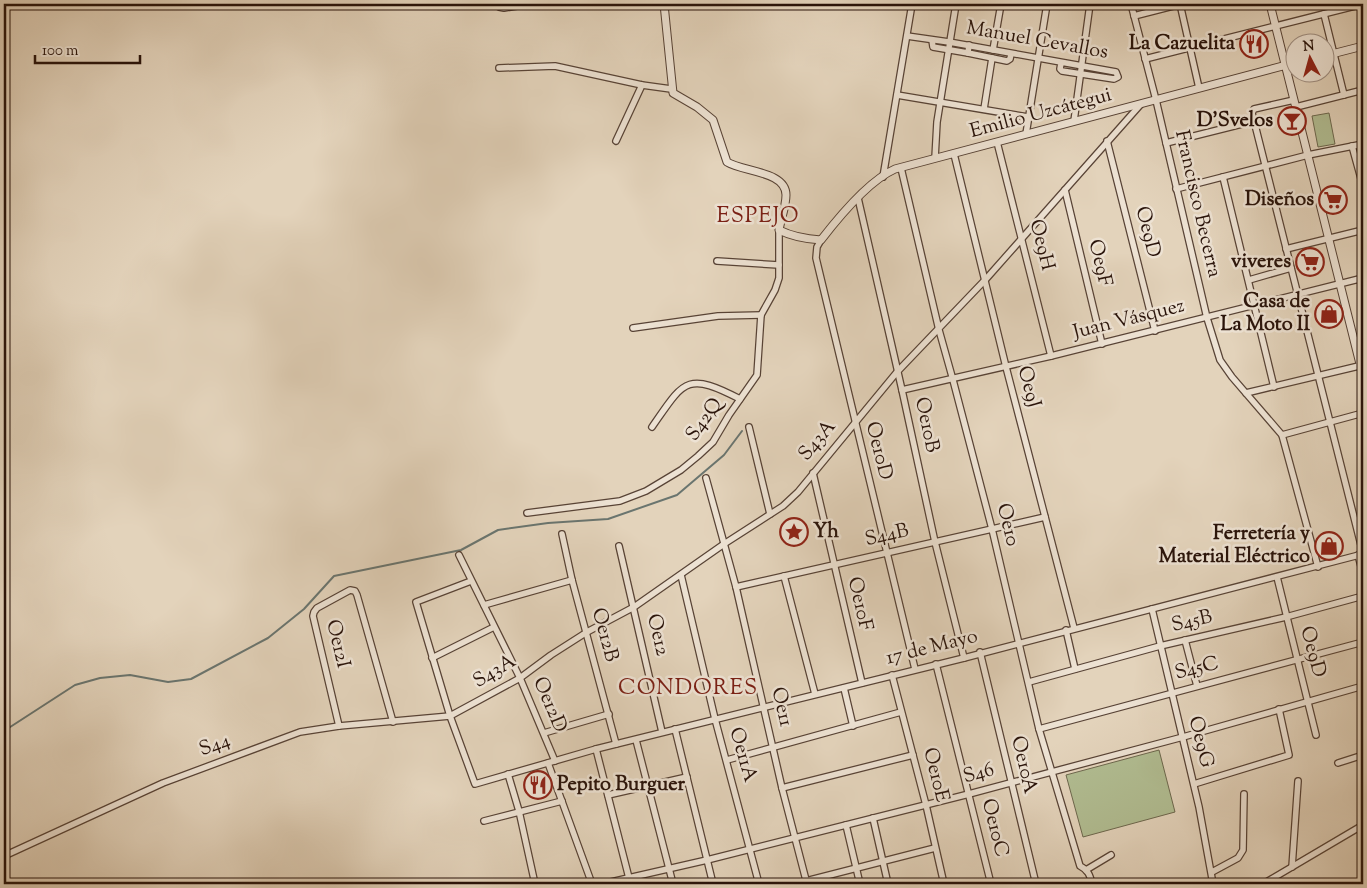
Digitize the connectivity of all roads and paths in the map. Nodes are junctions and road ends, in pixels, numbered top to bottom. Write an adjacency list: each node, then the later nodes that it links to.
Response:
1 (498, 4): 2 (street)
2 (530, 4)
3 (664, 4): 40 (street)
4 (912, 4): 17 (street)
5 (956, 4): 19 (street)
6 (1001, 4): 24 (street)
7 (1047, 4): 30 (street)
8 (1090, 4): 33 (street)
9 (1131, 4): 14 (street, Francisco Becerra)
10 (1181, 4): 14 (street); 22 (street)
11 (1270, 4): 15 (street)
12 (1363, 4): 13 (street)
13 (1324, 14): 15 (street); 16 (street)
14 (1134, 16): 31 (street, Francisco Becerra)
15 (1276, 26): 22 (street); 29 (street)
16 (1329, 32)
17 (907, 36): 18 (street, Manuel Cevallos); 42 (street)
18 (932, 40): 19 (street, Manuel Cevallos); 23 (street)
19 (950, 42): 20 (street, Manuel Cevallos); 23 (street)
20 (969, 46): 24 (street, Manuel Cevallos); 25 (street)
21 (1363, 46): 26 (street)
22 (1190, 48): 31 (street); 39 (street)
23 (948, 50): 25 (street); 45 (street)
24 (993, 50): 27 (street, Manuel Cevallos)
25 (968, 53): 28 (street)
26 (1334, 53): 43 (street)
27 (1012, 54): 28 (street); 30 (street, Manuel Cevallos)
28 (992, 58): 48 (street)
29 (1284, 58)
30 (1037, 59): 32 (street, Manuel Cevallos); 49 (street)
31 (1145, 59): 44 (street, Francisco Becerra)
32 (1061, 63): 33 (street, Manuel Cevallos); 36 (street)
33 (1081, 66): 36 (street); 36 (street, Manuel Cevallos)
34 (1284, 67): 39 (street, Emilio Uzcátegui)
35 (499, 68): 38 (street)
36 (1080, 74): 50 (street)
37 (1290, 82): 46 (street)
38 (642, 85): 40 (street); 53 (street)
39 (1199, 88): 44 (street, Emilio Uzcátegui)
40 (671, 89): 70 (street)
41 (1363, 90): 43 (street)
42 (897, 94): 45 (street); 64 (street)
43 (1344, 95): 46 (street)
44 (1156, 100): 47 (street, Emilio Uzcátegui); 56 (street, Francisco Becerra)
45 (940, 102): 48 (street); 61 (street)
46 (1295, 103): 51 (street); 60 (street)
47 (1141, 104): 50 (street, Emilio Uzcátegui); 54 (street, S43A)
48 (984, 109): 49 (street)
49 (1028, 117): 52 (street)
50 (1074, 121): 52 (street, Emilio Uzcátegui)
51 (1254, 122): 56 (street); 62 (street)
52 (1026, 134): 55 (street, Emilio Uzcátegui)
53 (616, 141)
54 (1107, 141): 68 (street, S43A); 89 (street, Oe9D)
55 (997, 142): 59 (street, Emilio Uzcátegui); 72 (street, Oe9H)
56 (1166, 143): 67 (street, Francisco Becerra)
57 (1363, 144): 58 (street)
58 (1352, 146): 60 (street); 66 (street)
59 (954, 154): 61 (street, Emilio Uzcátegui); 80 (street, Oe9J)
60 (1308, 155): 62 (street); 73 (street)
61 (934, 158): 63 (street, Emilio Uzcátegui)
62 (1265, 166): 65 (street); 75 (street)
63 (901, 168): 64 (street, Emilio Uzcátegui); 88 (street, Oe10)
64 (883, 177): 69 (street, Emilio Uzcátegui)
65 (1223, 177): 67 (street); 81 (street)
66 (1363, 186)
67 (1176, 189): 86 (street, Francisco Becerra)
68 (1065, 190): 72 (street, S43A); 90 (street, Oe9F)
69 (858, 198): 74 (street, Emilio Uzcátegui); 94 (street, Oe10B)
70 (778, 230): 74 (street); 77 (street, S42Q)
71 (1363, 230): 73 (street)
72 (1022, 237): 80 (street, S43A); 91 (street, Oe9H)
73 (1328, 238): 75 (street); 82 (street)
74 (821, 240): 104 (street, Oe10D)
75 (1286, 249): 78 (street)
76 (717, 261): 77 (street)
77 (779, 266): 85 (street, S42Q)
78 (1291, 268): 81 (street); 83 (street)
79 (1363, 278): 82 (street, Juan Vásquez)
80 (986, 279): 88 (street, S43A); 93 (street, Oe9J)
81 (1249, 280): 84 (street)
82 (1340, 284): 83 (street, Juan Vásquez); 92 (street)
83 (1297, 295): 84 (street, Juan Vásquez); 96 (street)
84 (1254, 306): 86 (street, Juan Vásquez); 98 (street)
85 (761, 315): 87 (street); 101 (street, S42Q)
86 (1207, 318): 89 (street, Juan Vásquez); 100 (street, Francisco Becerra)
87 (634, 328)
88 (939, 330): 94 (street, S43A); 97 (street, Oe10)
89 (1155, 331): 90 (street, Juan Vásquez)
90 (1102, 344): 91 (street, Juan Vásquez)
91 (1052, 356): 93 (street, Juan Vásquez)
92 (1362, 365): 95 (street); 96 (street)
93 (1006, 367): 97 (street, Juan Vásquez); 112 (street, Oe9J)
94 (898, 372): 99 (street, Oe10B); 104 (street, S43A)
95 (1363, 376)
96 (1318, 377): 98 (street); 103 (street)
97 (954, 380): 99 (street, Juan Vásquez); 113 (street, Oe10)
98 (1274, 387): 100 (street)
99 (902, 390): 115 (street, Oe10B)
100 (1246, 393): 107 (street, Francisco Becerra)
101 (740, 399): 106 (street); 110 (street, S42Q)
102 (1363, 412): 103 (street)
103 (1331, 421): 107 (street); 119 (street)
104 (855, 423): 108 (street, S43A); 118 (street, Oe10D)
105 (749, 426): 111 (street)
106 (652, 427)
107 (1282, 435): 122 (street, Francisco Becerra)
108 (812, 474): 111 (street, S43A); 121 (street, Oe10F)
109 (706, 478): 116 (street, Oe11)
110 (527, 513)
111 (770, 514): 116 (street, S43A)
112 (1045, 518): 113 (street, S44B); 136 (street, Oe9J)
113 (992, 529): 115 (street, S44B); 140 (street, Oe10)
114 (562, 534): 127 (street, Oe12B)
115 (934, 542): 118 (street, S44B); 145 (street, Oe10B)
116 (724, 544): 124 (street, S43A); 129 (street, Oe11)
117 (619, 546): 132 (street, Oe12)
118 (886, 553): 121 (street, S44B); 148 (street, Oe10D)
119 (1362, 554): 122 (street, 17 de Mayo); 123 (street)
120 (460, 555): 128 (street, Oe12D)
121 (834, 565): 125 (street, S44B); 153 (street, Oe10F)
122 (1318, 567): 126 (street, 17 de Mayo)
123 (1363, 574)
124 (681, 575): 132 (street, S43A); 165 (street, Oe11A)
125 (784, 576): 129 (street, S44B); 158 (street)
126 (1277, 577): 133 (street, 17 de Mayo); 134 (street, Oe9D)
127 (572, 580): 131 (street); 138 (street, Oe12B)
128 (471, 581): 131 (street, Oe12D); 144 (street)
129 (736, 587): 160 (street, Oe11)
130 (1363, 596): 134 (street, S45B)
131 (484, 605): 135 (street, Oe12D)
132 (634, 607): 138 (street, S43A); 171 (street, Oe12)
133 (1152, 609): 136 (street, 17 de Mayo); 142 (street, Oe9G)
134 (1286, 617): 139 (street, S45B); 146 (street, Oe9D)
135 (494, 627): 144 (street); 151 (street, Oe12D)
136 (1074, 628): 137 (street, 17 de Mayo)
137 (1066, 630): 140 (street, 17 de Mayo); 149 (street)
138 (587, 632): 151 (street, S43A); 163 (street, Oe12B)
139 (1185, 640): 142 (street, S45B); 154 (street)
140 (1018, 642): 143 (street, 17 de Mayo); 152 (street, Oe10)
141 (1363, 642): 146 (street, S45C)
142 (1160, 646): 149 (street, S45B); 157 (street, Oe9G)
143 (980, 652): 145 (street, 17 de Mayo); 189 (street, Oe10A)
144 (432, 658): 164 (street)
145 (964, 658): 147 (street, 17 de Mayo)
146 (1298, 660): 154 (street, S45C); 159 (street, Oe9D)
147 (936, 664): 148 (street, 17 de Mayo); 194 (street, Oe10C)
148 (915, 669): 150 (street, 17 de Mayo)
149 (1075, 669): 152 (street, S45B)
150 (892, 675): 153 (street, 17 de Mayo); 162 (street, Oe10E)
151 (520, 678): 164 (street, S43A); 172 (street, Oe12D)
152 (1028, 682): 170 (street, Oe10)
153 (862, 683): 156 (street, 17 de Mayo)
154 (1197, 686): 157 (street, S45C)
155 (1363, 686): 159 (street, S46)
156 (844, 688): 158 (street, 17 de Mayo); 168 (street)
157 (1171, 692): 170 (street, S45C); 174 (street, Oe9G)
158 (815, 694): 160 (street, 17 de Mayo)
159 (1307, 701): 161 (street, S46); 173 (street, Oe9D)
160 (765, 708): 165 (street, 17 de Mayo); 177 (street, Oe11)
161 (1279, 709): 174 (street, S46); 190 (street)
162 (901, 712): 168 (street); 179 (street, Oe10E)
163 (609, 714): 172 (street); 176 (street, Oe12B)
164 (450, 716): 166 (street, S44); 186 (street, 17 de Mayo)
165 (715, 719): 169 (street, 17 de Mayo); 181 (street, Oe11A)
166 (393, 722): 167 (street, S44); 167 (street, Oe12I)
167 (339, 726): 207 (street, S44)
168 (853, 726): 177 (street)
169 (675, 729): 171 (street, 17 de Mayo); 187 (street)
170 (1040, 729): 185 (street, Oe10)
171 (662, 732): 175 (street, 17 de Mayo)
172 (544, 733): 182 (street, Oe12D)
173 (1316, 735)
174 (1183, 737): 185 (street, S46); 190 (street, Oe9G)
175 (636, 740): 176 (street, 17 de Mayo); 191 (street)
176 (616, 744): 178 (street, 17 de Mayo)
177 (774, 747): 181 (street); 192 (street, Oe11)
178 (596, 749): 182 (street, 17 de Mayo); 193 (street)
179 (913, 755): 192 (street); 197 (street, Oe10E)
180 (1363, 756): 184 (street)
181 (727, 760): 205 (street, Oe11A)
182 (555, 761): 183 (street, 17 de Mayo)
183 (548, 763): 186 (street, 17 de Mayo); 196 (street)
184 (1338, 763)
185 (1051, 771): 189 (street, S46); 213 (street, Oe10)
186 (508, 774): 198 (street)
187 (687, 777): 191 (street); 208 (street)
188 (1298, 781): 210 (street)
189 (1010, 782): 194 (street, S46); 228 (street, Oe10A)
190 (1194, 784): 214 (street, Oe9G)
191 (648, 786): 193 (street); 212 (street)
192 (782, 788): 203 (street, Oe11)
193 (608, 794): 215 (street)
194 (969, 794): 197 (street, S46); 227 (street, Oe10C)
195 (1244, 794): 214 (street)
196 (562, 801): 198 (street); 219 (street)
197 (926, 805): 199 (street, S46); 204 (street, Oe10E)
198 (519, 811): 200 (street); 218 (street)
199 (873, 818): 201 (street, S46); 209 (street)
200 (484, 821)
201 (846, 825): 203 (street, S46); 211 (street)
202 (1363, 826): 210 (street)
203 (794, 838): 205 (street, S46); 217 (street, Oe11)
204 (935, 848): 209 (street); 226 (street, Oe10E)
205 (750, 849): 208 (street, S46); 223 (street, Oe11A)
206 (1111, 855): 213 (street)
207 (4, 856)
208 (707, 860): 212 (street, S46); 222 (street)
209 (882, 861): 211 (street); 225 (street)
210 (1292, 867): 231 (street)
211 (857, 868): 217 (street); 224 (street)
212 (669, 869): 215 (street, S46); 221 (street)
213 (1086, 870): 229 (street, Oe10)
214 (1212, 872): 230 (street, Oe9G)
215 (629, 878): 216 (street, S46)
216 (616, 883): 220 (street, S46)
217 (807, 883)
218 (535, 884)
219 (592, 884)
220 (602, 884)
221 (673, 884)
222 (713, 884)
223 (759, 884)
224 (860, 884)
225 (888, 884)
226 (944, 884)
227 (991, 884)
228 (1036, 884)
229 (1092, 884)
230 (1213, 884)
231 (1263, 884)

